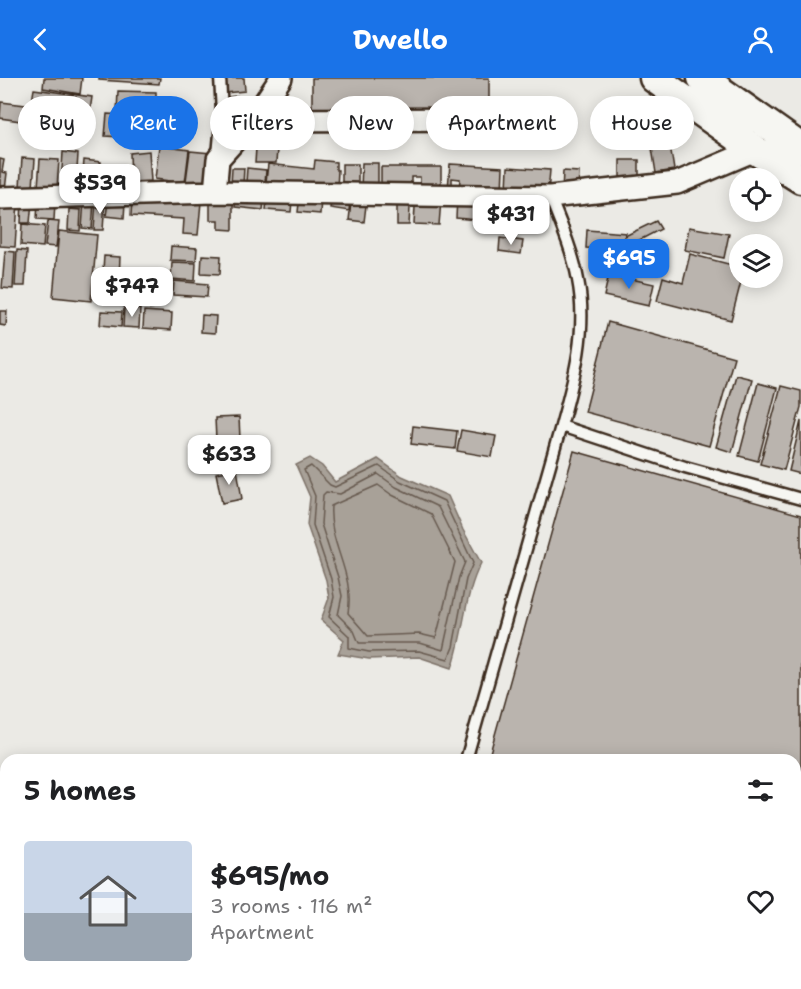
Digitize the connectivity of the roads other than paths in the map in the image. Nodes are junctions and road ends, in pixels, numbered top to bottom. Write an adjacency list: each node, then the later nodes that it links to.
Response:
1 (220, 78): 11 (lane)
2 (281, 78): 5 (street)
3 (654, 78): 10 (main road)
4 (702, 78): 8 (main road)
5 (269, 96)
6 (426, 119): 7 (street)
7 (315, 120)
8 (801, 148)
9 (226, 150): 11 (street)
10 (755, 150): 12 (main road); 14 (street)
11 (218, 159): 13 (street)
12 (801, 179)
13 (215, 192): 14 (street); 15 (street)
14 (550, 197): 16 (lane)
15 (0, 198)
16 (561, 426): 17 (lane); 18 (lane)
17 (801, 499)
18 (468, 754)

